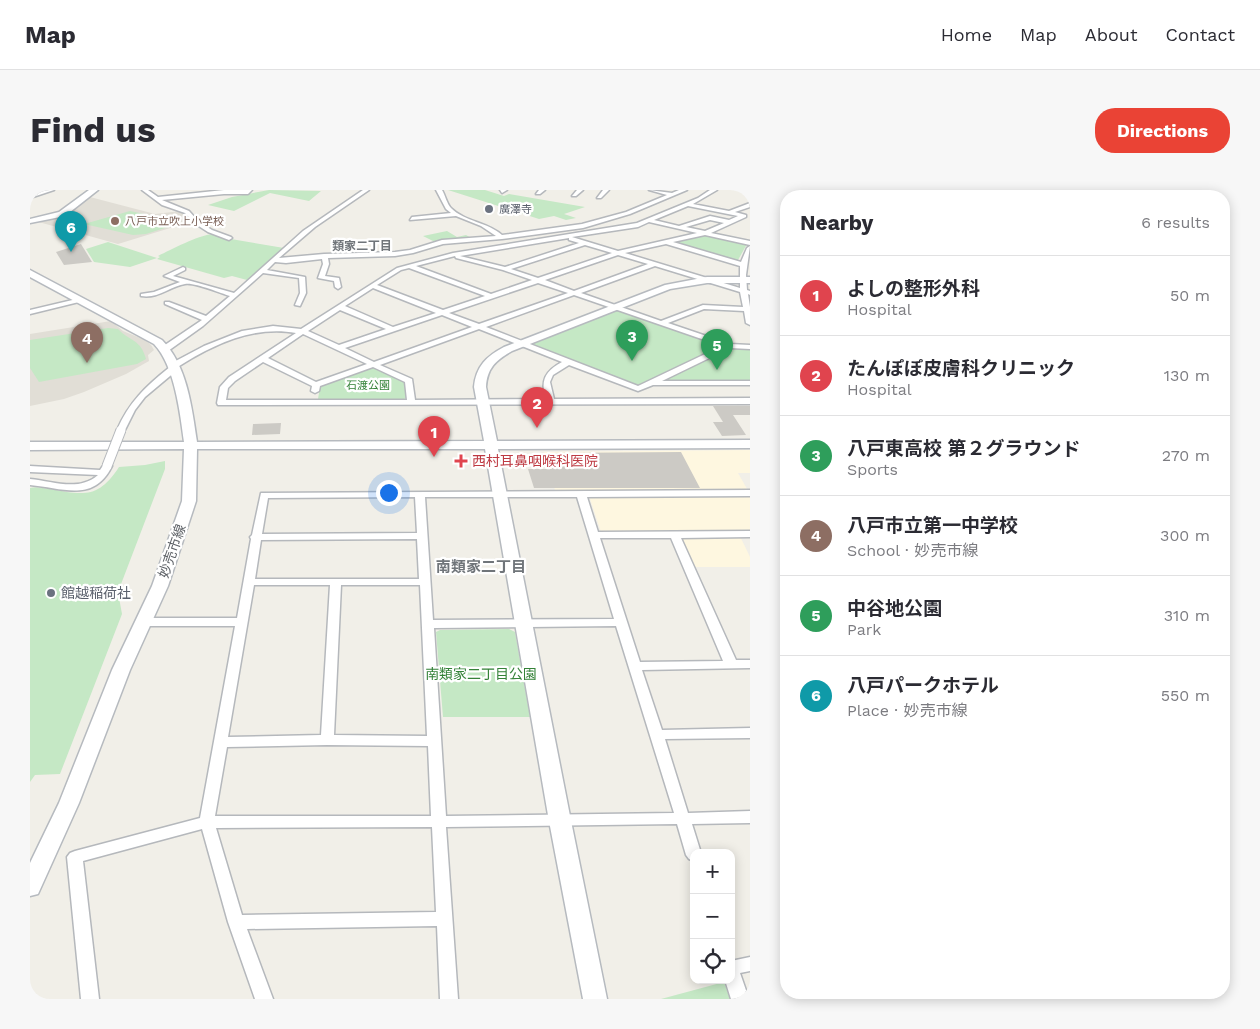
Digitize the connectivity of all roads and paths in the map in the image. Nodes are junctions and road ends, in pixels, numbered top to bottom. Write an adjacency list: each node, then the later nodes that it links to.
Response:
1 (51, 190): 14 (street)
2 (94, 190): 26 (street)
3 (145, 190): 16 (street)
4 (249, 190): 16 (street)
5 (366, 190): 43 (street)
6 (439, 190): 20 (street)
7 (580, 190): 12 (street)
8 (606, 190): 15 (street)
9 (652, 190): 13 (street)
10 (684, 190): 13 (street)
11 (714, 190): 18 (street)
12 (574, 195)
13 (673, 195): 17 (street)
14 (30, 196)
15 (599, 198)
16 (156, 199): 34 (street)
17 (663, 200): 18 (street); 30 (street)
18 (687, 204): 22 (street); 27 (street)
19 (750, 205): 22 (street)
20 (449, 209): 21 (street); 23 (street)
21 (428, 211)
22 (729, 213): 24 (street)
23 (456, 214): 25 (street); 32 (street)
24 (747, 217): 28 (street)
25 (412, 219)
26 (30, 221)
27 (650, 221): 29 (street); 33 (street)
28 (729, 222): 29 (street); 31 (street)
29 (679, 227): 31 (street)
30 (558, 229): 33 (street); 38 (street)
31 (706, 233): 35 (street); 37 (street)
32 (499, 235)
33 (569, 237): 36 (street); 41 (street)
34 (229, 238)
35 (666, 242): 40 (street); 53 (street)
36 (586, 243): 40 (street); 47 (street)
37 (750, 243)
38 (432, 244): 41 (street); 42 (street)
39 (750, 248): 53 (street)
40 (619, 253): 44 (street); 52 (street)
41 (453, 255): 45 (street); 47 (street)
42 (324, 256): 43 (street); 55 (street)
43 (276, 260): 48 (street)
44 (655, 264): 50 (street); 56 (street)
45 (409, 266): 54 (street); 59 (street)
46 (183, 269): 51 (street)
47 (505, 269): 52 (street)
48 (263, 271): 58 (street); 62 (street)
49 (30, 273): 60 (street, 妙売市線)
50 (707, 280): 53 (street); 64 (street)
51 (187, 281): 57 (street); 58 (street)
52 (539, 281): 56 (street); 59 (street)
53 (746, 281): 65 (street)
54 (372, 284): 63 (street); 67 (street)
55 (338, 288)
56 (574, 293): 64 (street); 71 (street)
57 (143, 295)
58 (234, 296): 68 (street)
59 (491, 296): 67 (street)
60 (81, 300): 66 (street); 78 (street, 妙売市線)
61 (166, 303): 68 (street)
62 (298, 306)
63 (340, 307): 72 (street); 73 (street)
64 (616, 307): 69 (street); 74 (street)
65 (748, 309): 69 (street); 70 (street)
66 (30, 312)
67 (445, 313): 71 (street); 72 (street)
68 (206, 319): 78 (street)
69 (662, 323): 75 (street)
70 (750, 323)
71 (481, 327): 74 (street); 81 (street)
72 (393, 330): 77 (street)
73 (304, 332): 77 (street); 79 (street); 82 (street)
74 (522, 343): 80 (street); 92 (street)
75 (729, 346): 76 (street); 83 (street)
76 (750, 347)
77 (338, 348): 81 (street)
78 (165, 349): 82 (street, 妙売市線)
79 (263, 359): 85 (street); 90 (street)
80 (568, 362): 86 (street); 88 (street)
81 (373, 365): 85 (street); 91 (street)
82 (173, 368): 96 (street, 妙売市線); 98 (street, bridge)
83 (652, 383): 84 (street); 86 (street)
84 (750, 383)
85 (316, 385): 90 (street)
86 (638, 389): 89 (street)
87 (750, 401): 89 (street)
88 (551, 402): 89 (street); 92 (street)
89 (642, 402)
90 (313, 403): 91 (street)
91 (411, 403): 92 (street)
92 (484, 403): 94 (street)
93 (750, 444): 94 (street)
94 (491, 445): 96 (street); 102 (street)
95 (30, 446): 96 (street)
96 (191, 447): 112 (street, 妙売市線)
97 (30, 470): 98 (street)
98 (106, 470): 99 (street)
99 (30, 482)
100 (750, 493): 103 (street)
101 (420, 494): 102 (street); 107 (street); 108 (street)
102 (500, 494): 103 (street); 115 (street)
103 (581, 494): 105 (street)
104 (750, 534): 106 (street)
105 (595, 535): 106 (street); 114 (street)
106 (675, 535): 117 (street)
107 (421, 536): 108 (street); 111 (street)
108 (255, 537): 109 (street)
109 (248, 582): 110 (street); 113 (street)
110 (336, 582): 111 (street); 122 (street)
111 (424, 582): 116 (street)
112 (144, 622): 113 (street); 131 (street, 妙売市線)
113 (240, 622): 124 (street)
114 (620, 622): 115 (street); 119 (street)
115 (525, 623): 116 (street); 128 (street)
116 (428, 624): 123 (street)
117 (731, 664): 118 (street); 119 (street)
118 (750, 664)
119 (634, 666): 121 (street)
120 (750, 733): 121 (street)
121 (657, 735): 126 (street)
122 (327, 740): 123 (street); 124 (street)
123 (434, 741): 127 (street)
124 (220, 742): 129 (street)
125 (750, 817): 126 (street)
126 (682, 819): 128 (street); 130 (street)
127 (438, 820): 128 (street); 129 (street); 132 (street)
128 (560, 821): 140 (street)
129 (207, 822): 133 (street); 137 (street)
130 (692, 849)
131 (30, 887)
132 (444, 919): 133 (street); 139 (street)
133 (236, 922): 138 (street)
134 (750, 964): 135 (street)
135 (735, 967)
136 (735, 984): 141 (street)
137 (90, 999)
138 (264, 999)
139 (449, 999)
140 (595, 999)
141 (740, 999)

